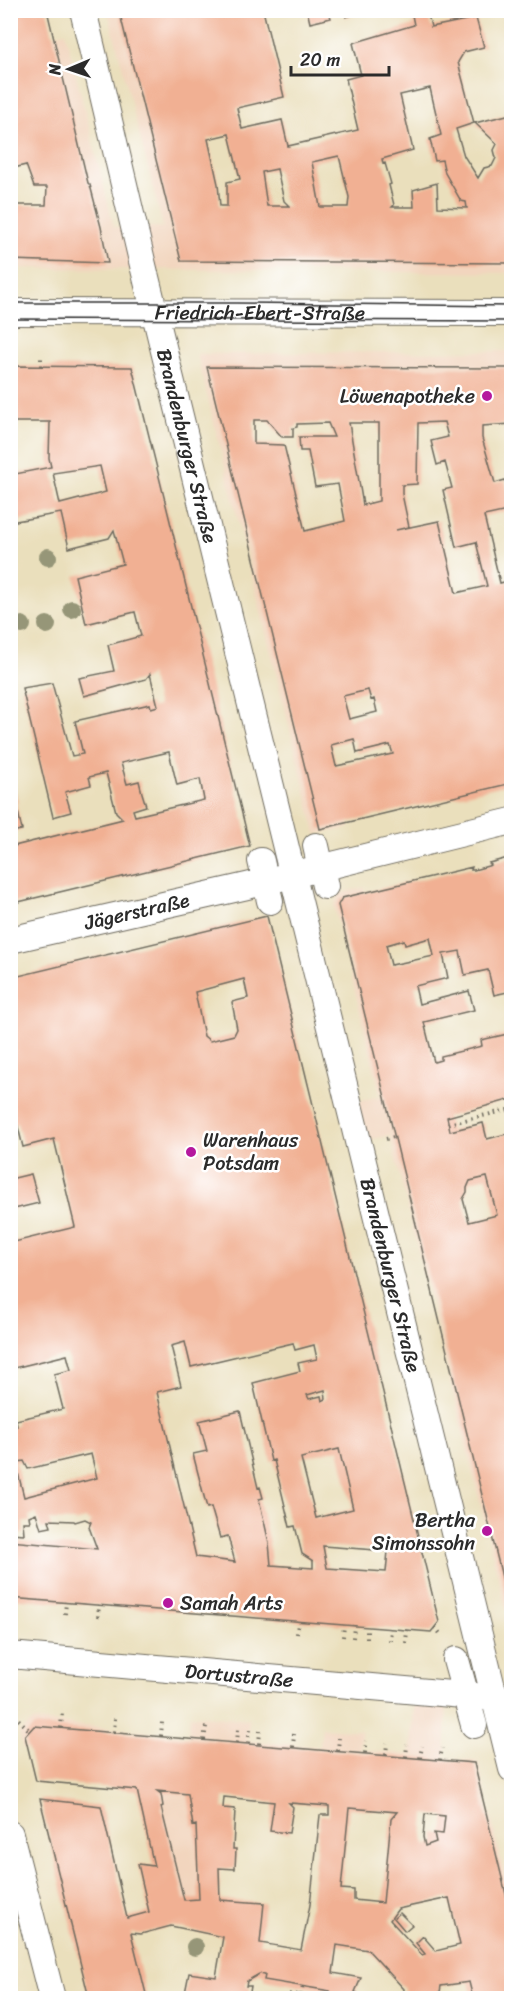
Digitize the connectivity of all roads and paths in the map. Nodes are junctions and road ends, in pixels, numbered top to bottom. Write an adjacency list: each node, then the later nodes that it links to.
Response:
1 (83, 10): 3 (street, Brandenburger Straße)
2 (10, 312): 3 (street, Friedrich-Ebert-Straße)
3 (155, 312): 4 (street, Friedrich-Ebert-Straße); 8 (street, Brandenburger Straße)
4 (512, 313)
5 (41, 355): 6 (path)
6 (41, 366)
7 (512, 821): 8 (street, Jägerstraße)
8 (289, 874): 9 (street, Jägerstraße); 10 (street, Jägerstraße); 29 (street, Brandenburger Straße)
9 (292, 874)
10 (10, 940)
11 (512, 1109): 12 (path)
12 (448, 1124)
13 (66, 1602): 15 (path)
14 (99, 1605): 16 (path)
15 (65, 1614)
16 (98, 1617)
17 (298, 1621): 23 (path)
18 (344, 1625): 24 (path)
19 (354, 1625): 25 (path)
20 (367, 1626): 26 (path)
21 (391, 1629): 27 (path)
22 (407, 1630): 28 (path)
23 (297, 1634)
24 (343, 1637)
25 (353, 1638)
26 (367, 1639)
27 (390, 1641)
28 (406, 1643)
29 (476, 1652): 31 (street); 32 (street, Brandenburger Straße)
30 (10, 1655): 31 (street, Dortustraße)
31 (466, 1695): 32 (street, Dortustraße); 37 (street)
32 (503, 1698): 62 (street, Brandenburger Straße)
33 (10, 1711): 42 (path)
34 (62, 1713): 39 (path)
35 (115, 1718): 44 (path)
36 (162, 1722): 46 (path)
37 (474, 1725)
38 (206, 1726): 48 (path)
39 (61, 1728)
40 (238, 1729): 50 (path)
41 (250, 1730): 51 (path)
42 (30, 1731)
43 (260, 1731): 53 (path)
44 (114, 1732)
45 (294, 1734): 56 (path)
46 (161, 1736)
47 (339, 1738): 58 (path)
48 (204, 1740)
49 (366, 1741): 59 (path)
50 (237, 1743)
51 (248, 1743)
52 (387, 1743): 60 (path)
53 (259, 1744)
54 (407, 1744): 61 (path)
55 (422, 1746): 63 (path)
56 (293, 1747)
57 (442, 1748): 64 (path)
58 (338, 1751)
59 (365, 1753)
60 (386, 1755)
61 (406, 1757)
62 (505, 1757)
63 (420, 1758)
64 (440, 1760)
65 (10, 1834): 68 (street)
66 (303, 1986): 67 (path)
67 (302, 1995): 69 (path); 70 (path)
68 (52, 1998)
69 (278, 1998)
70 (318, 1998)

